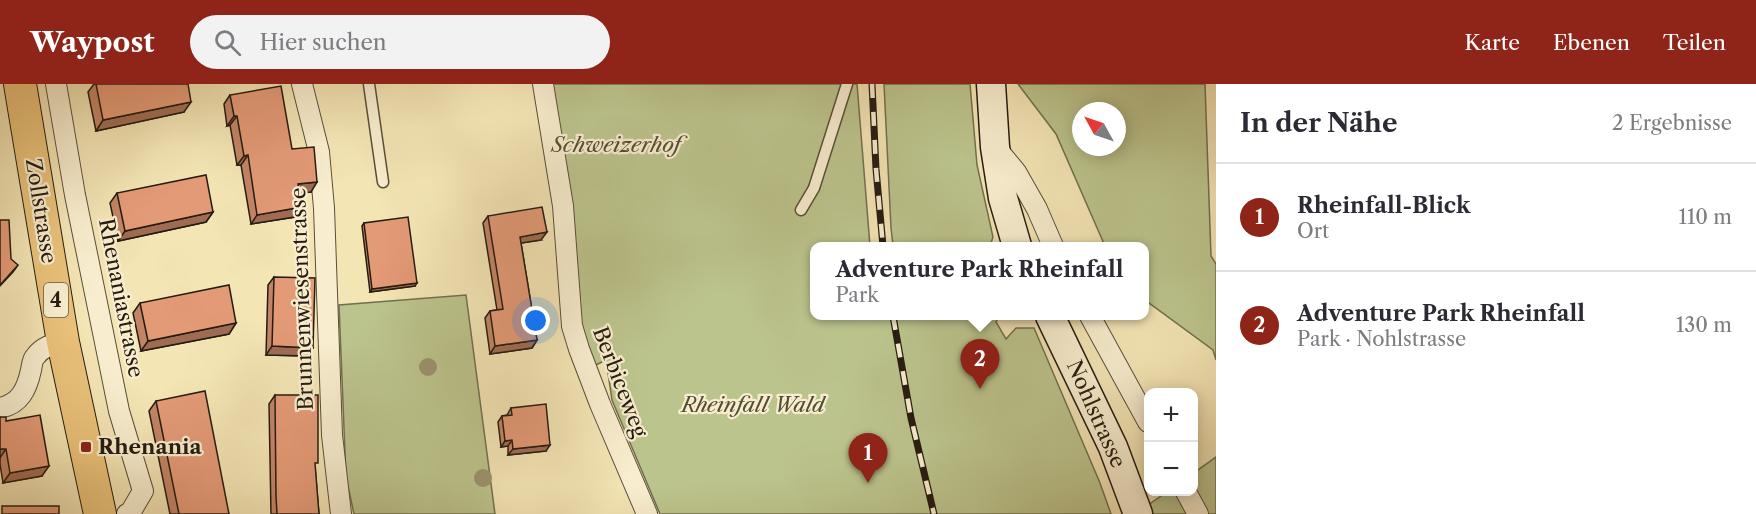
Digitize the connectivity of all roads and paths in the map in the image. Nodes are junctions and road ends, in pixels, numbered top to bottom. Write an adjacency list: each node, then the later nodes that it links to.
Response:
1 (20, 84): 15 (main road, Zollstrasse / 4)
2 (56, 84): 20 (street, Rhenaniastrasse)
3 (302, 84): 21 (street, Brunnenwiesenstrasse)
4 (369, 84): 9 (lane)
5 (543, 84): 22 (street, Berbiceweg)
6 (847, 84): 10 (lane)
7 (991, 84): 8 (street)
8 (995, 147): 11 (street); 12 (street)
9 (383, 182)
10 (801, 210)
11 (1016, 242)
12 (1051, 242)
13 (1052, 320): 23 (street, Nohlstrasse)
14 (1093, 320): 17 (street)
15 (63, 342): 16 (street); 19 (main road, Zollstrasse / 4)
16 (0, 408)
17 (1144, 413)
18 (1188, 496): 24 (street)
19 (100, 514)
20 (127, 514)
21 (341, 514)
22 (647, 514)
23 (1138, 514)
24 (1198, 514)

